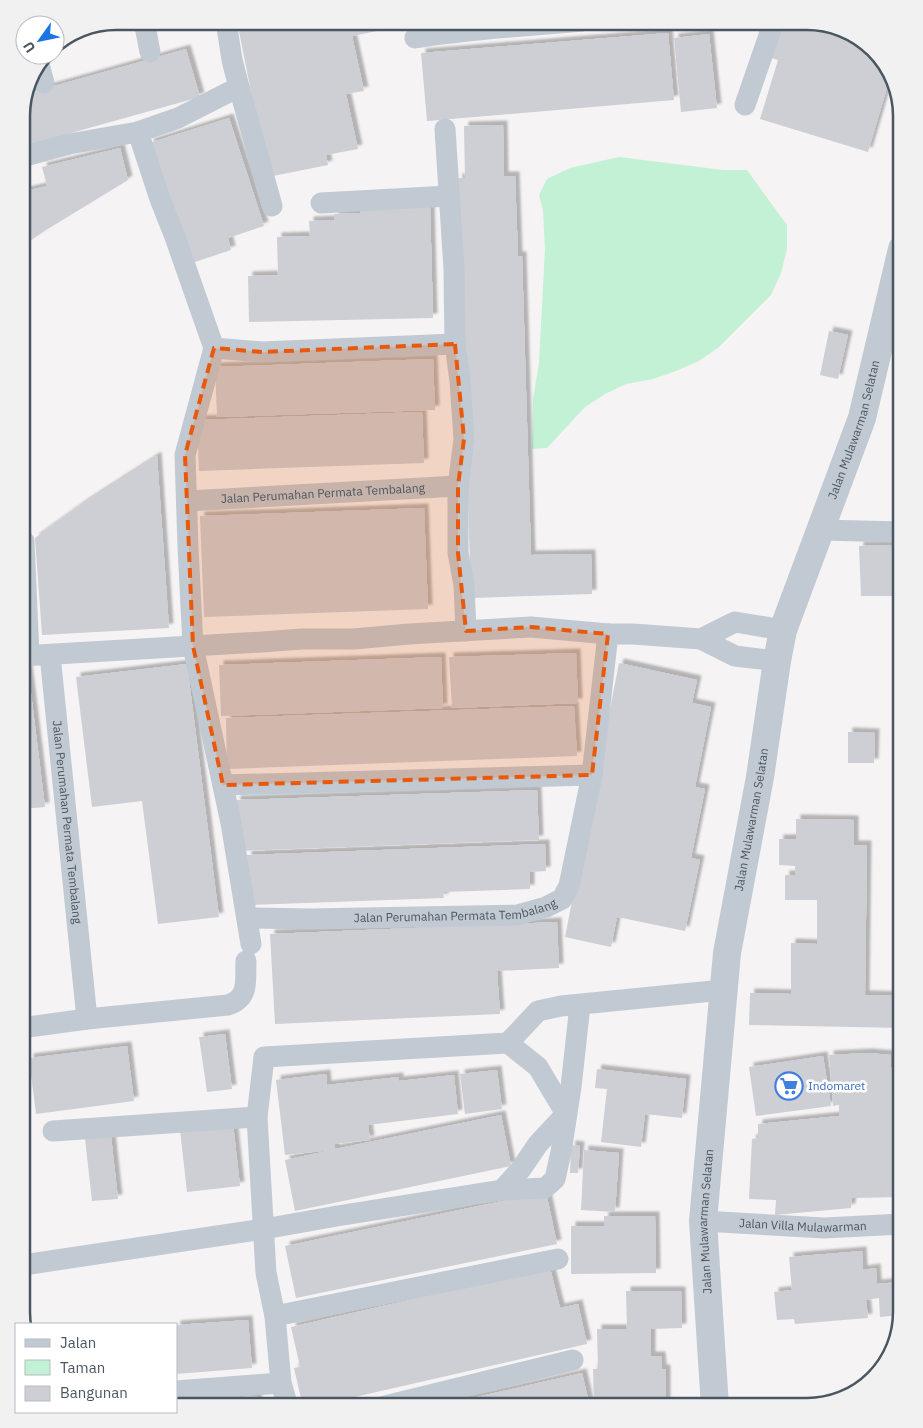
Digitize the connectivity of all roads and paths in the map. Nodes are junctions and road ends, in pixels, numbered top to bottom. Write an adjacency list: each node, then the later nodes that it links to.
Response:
1 (146, 30): 6 (street)
2 (227, 30): 7 (street)
3 (488, 30): 5 (street)
4 (771, 30): 8 (street)
5 (415, 38)
6 (150, 52)
7 (239, 86): 10 (street); 14 (street)
8 (745, 105)
9 (445, 129): 12 (street)
10 (138, 132): 11 (street); 17 (street)
11 (30, 154)
12 (449, 196): 13 (street); 16 (street)
13 (321, 203)
14 (272, 206)
15 (893, 292): 20 (street, Jalan Mulawarman Selatan)
16 (455, 344): 17 (street); 18 (street)
17 (214, 348): 19 (street)
18 (458, 486): 19 (street, Jalan Perumahan Permata Tembalang); 24 (street)
19 (187, 501): 27 (street)
20 (821, 530): 21 (street); 23 (street, Jalan Mulawarman Selatan)
21 (893, 532)
22 (30, 610): 28 (street, Jalan Perumahan Permata Tembalang)
23 (783, 630): 26 (street); 29 (street, Jalan Mulawarman Selatan)
24 (466, 631): 25 (street); 27 (street)
25 (608, 634): 26 (street); 30 (street, Jalan Perumahan Permata Tembalang)
26 (700, 639): 29 (street)
27 (193, 646): 28 (street); 31 (street)
28 (34, 656): 35 (street, Jalan Perumahan Permata Tembalang)
29 (777, 661): 33 (street, Jalan Mulawarman Selatan)
30 (592, 775): 31 (street); 32 (street, Jalan Perumahan Permata Tembalang)
31 (223, 785): 32 (street)
32 (247, 918): 35 (street)
33 (723, 990): 34 (street); 42 (street, Jalan Mulawarman Selatan)
34 (580, 1005): 37 (street); 38 (street)
35 (86, 1019): 36 (street)
36 (30, 1027)
37 (508, 1043): 38 (street); 39 (street)
38 (566, 1114): 41 (street); 41 (street)
39 (257, 1117): 40 (street); 44 (street)
40 (54, 1131)
41 (502, 1190): 44 (street)
42 (703, 1221): 43 (street, Jalan Villa Mulawarman); 53 (street, Jalan Mulawarman Selatan)
43 (893, 1224)
44 (264, 1229): 46 (street); 47 (street)
45 (558, 1259): 47 (street)
46 (30, 1264)
47 (275, 1316): 49 (street)
48 (573, 1360): 52 (street)
49 (281, 1383): 50 (street); 51 (street)
50 (178, 1391)
51 (285, 1398)
52 (418, 1398)
53 (714, 1398)

